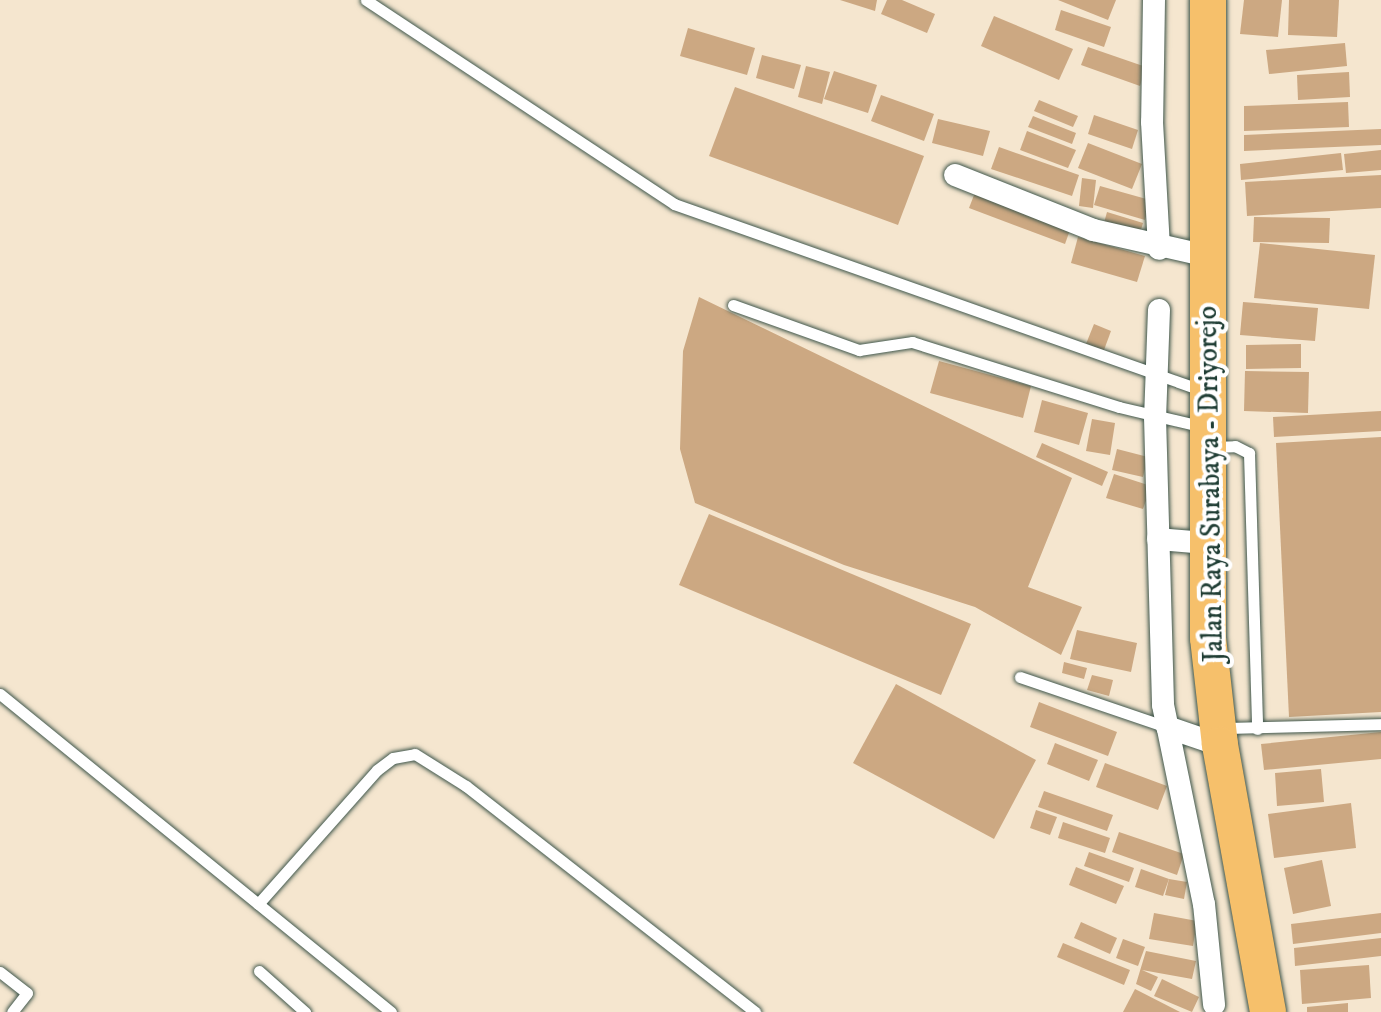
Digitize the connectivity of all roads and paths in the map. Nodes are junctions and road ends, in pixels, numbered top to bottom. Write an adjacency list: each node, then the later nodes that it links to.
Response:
1 (366, 0): 9 (lane)
2 (1154, 0): 5 (street)
3 (1208, 0): 6 (main road, Jalan Raya Surabaya - Driyorejo)
4 (955, 175): 5 (street)
5 (1159, 249): 6 (street)
6 (1207, 256): 10 (main road, Jalan Raya Surabaya - Driyorejo)
7 (733, 305): 11 (lane)
8 (1159, 310): 9 (street, Jalan Raya Surabaya - Driyorejo)
9 (1155, 373): 10 (lane); 11 (street, Jalan Raya Surabaya - Driyorejo)
10 (1205, 391): 12 (main road, Jalan Raya Surabaya - Driyorejo)
11 (1155, 417): 12 (lane); 13 (street, Jalan Raya Surabaya - Driyorejo)
12 (1206, 437): 14 (main road, Jalan Raya Surabaya - Driyorejo); 19 (lane)
13 (1158, 539): 14 (street); 18 (street, Jalan Raya Surabaya - Driyorejo)
14 (1207, 543): 20 (main road, Jalan Raya Surabaya - Driyorejo)
15 (1020, 677): 18 (lane)
16 (0, 694): 21 (lane)
17 (1381, 724): 19 (lane)
18 (1167, 727): 20 (street); 24 (street, Jalan Raya Surabaya - Driyorejo)
19 (1257, 729): 20 (lane)
20 (1220, 736): 29 (main road, Jalan Raya Surabaya - Driyorejo)
21 (258, 904): 27 (lane); 28 (lane)
22 (259, 971): 26 (lane)
23 (0, 972): 25 (lane)
24 (1214, 1005)
25 (12, 1012)
26 (305, 1012)
27 (391, 1012)
28 (755, 1012)
29 (1268, 1012)

